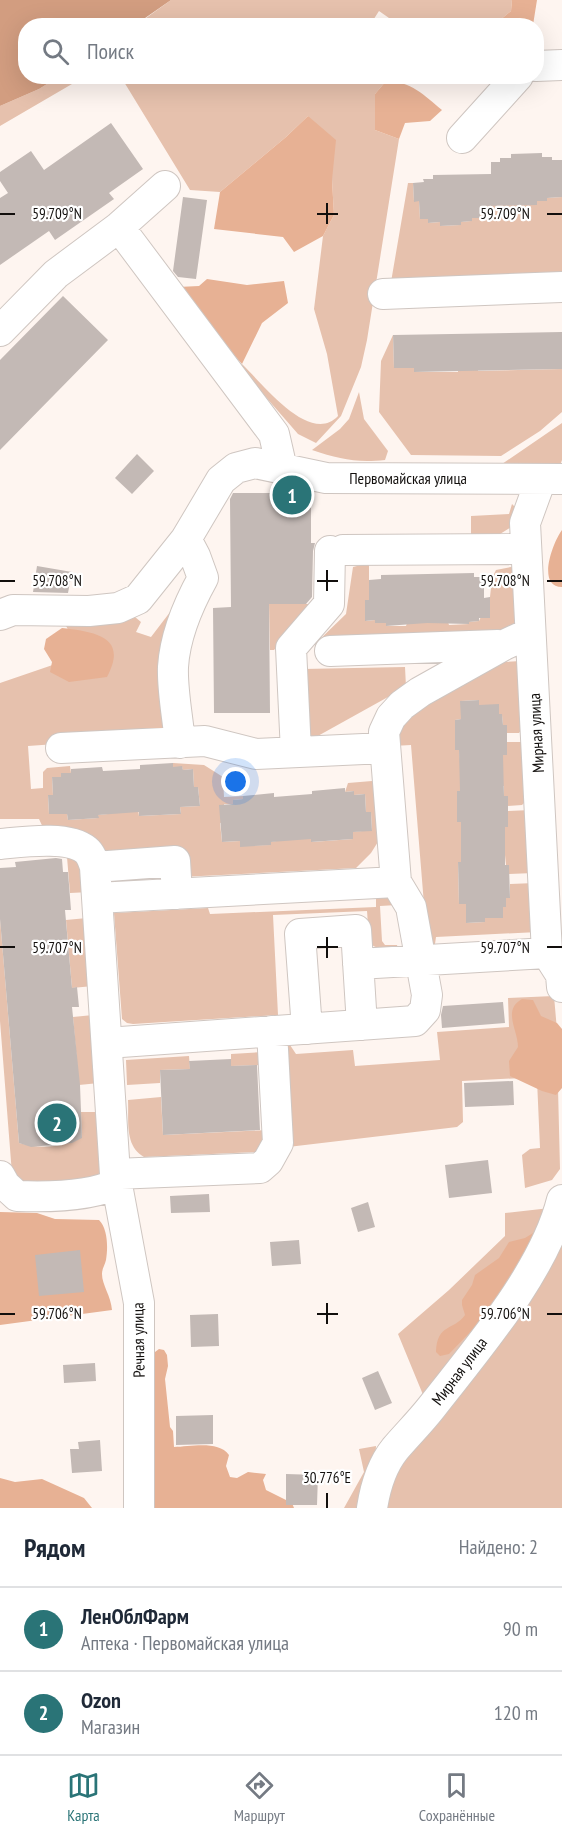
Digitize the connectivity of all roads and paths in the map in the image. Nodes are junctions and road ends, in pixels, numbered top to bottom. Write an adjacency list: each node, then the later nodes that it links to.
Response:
1 (562, 65): 2 (street)
2 (544, 66)
3 (511, 84): 4 (street)
4 (462, 138)
5 (165, 186): 6 (street)
6 (119, 227): 9 (street); 10 (street)
7 (562, 287): 8 (street)
8 (383, 294)
9 (0, 331)
10 (269, 466): 11 (street, Первомайская улица); 12 (street)
11 (552, 479): 13 (street, Мирная улица)
12 (186, 539): 14 (street); 17 (street)
13 (526, 549): 15 (street, Мирная улица); 20 (street)
14 (4, 608)
15 (517, 639): 16 (street); 19 (street); 23 (street, Мирная улица)
16 (330, 651)
17 (180, 743): 18 (street); 20 (street)
18 (61, 748)
19 (385, 748): 20 (street); 24 (street)
20 (296, 752)
21 (0, 844): 22 (street)
22 (95, 867): 25 (street); 26 (street, Речная улица)
23 (552, 871): 27 (street, Мирная улица)
24 (396, 882): 25 (street); 28 (street)
25 (177, 894): 26 (street)
26 (97, 898): 34 (street, Речная улица)
27 (547, 953): 28 (street); 30 (street, Мирная улица)
28 (421, 960): 29 (street); 31 (street)
29 (358, 964): 31 (street); 32 (street)
30 (562, 987)
31 (362, 1025): 32 (street)
32 (307, 1029): 33 (street)
33 (272, 1031): 34 (street); 36 (street)
34 (107, 1043): 36 (street, Речная улица)
35 (0, 1176): 36 (street)
36 (116, 1179): 38 (street, Речная улица)
37 (562, 1200): 39 (street, Мирная улица)
38 (139, 1508)
39 (372, 1508)

